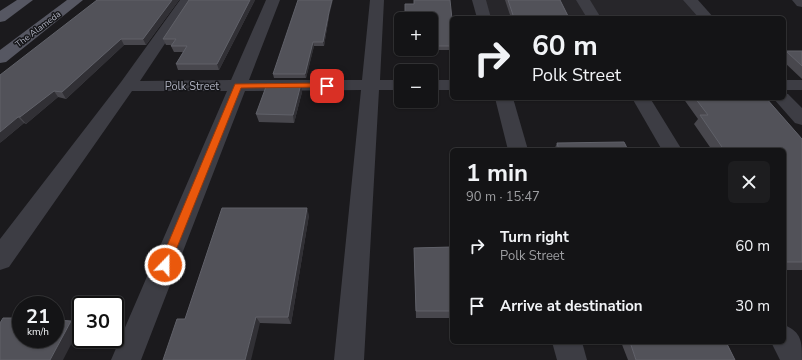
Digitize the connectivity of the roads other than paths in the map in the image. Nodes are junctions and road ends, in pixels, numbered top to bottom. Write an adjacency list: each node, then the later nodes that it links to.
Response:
1 (26, 0): 15 (main road)
2 (76, 0): 16 (main road, The Alameda)
3 (183, 0): 4 (street)
4 (187, 0): 22 (street)
5 (273, 0): 23 (street)
6 (377, 0): 24 (street)
7 (479, 0): 12 (street)
8 (583, 0): 13 (street)
9 (690, 0): 14 (street)
10 (799, 0): 11 (street)
11 (802, 3)
12 (483, 16)
13 (593, 16)
14 (705, 16)
15 (0, 18)
16 (0, 58)
17 (394, 85): 24 (street, Polk Street)
18 (438, 85): 19 (street)
19 (450, 85)
20 (786, 85): 21 (street)
21 (802, 85)
22 (127, 86): 23 (street, Polk Street); 31 (street)
23 (238, 86): 24 (street, Polk Street); 34 (street)
24 (371, 86): 35 (street)
25 (505, 100): 29 (street)
26 (642, 100): 30 (street)
27 (784, 100): 28 (street)
28 (802, 119)
29 (517, 148)
30 (671, 148)
31 (0, 259)
32 (786, 342): 37 (street)
33 (568, 344): 36 (street)
34 (126, 360)
35 (349, 360)
36 (572, 360)
37 (796, 360)

